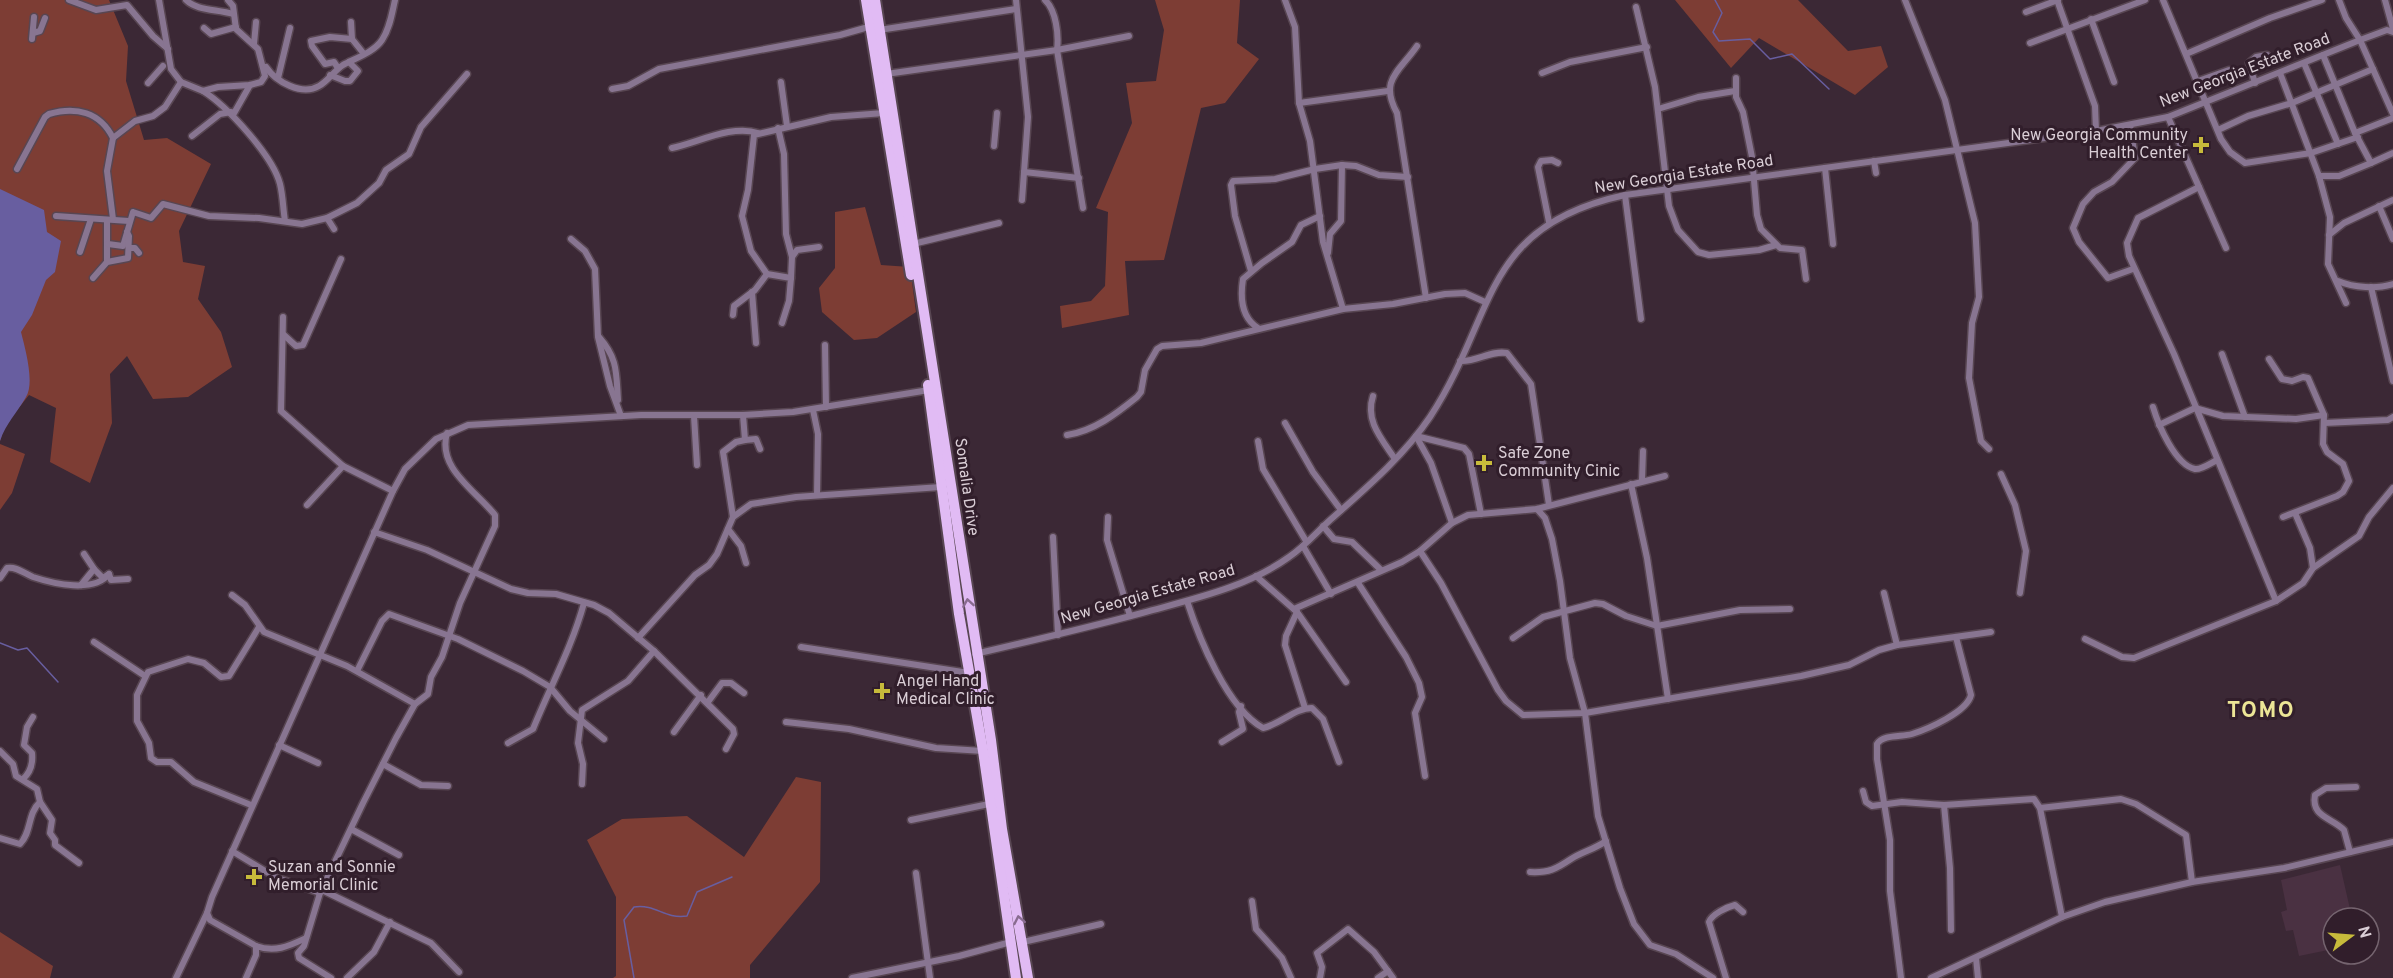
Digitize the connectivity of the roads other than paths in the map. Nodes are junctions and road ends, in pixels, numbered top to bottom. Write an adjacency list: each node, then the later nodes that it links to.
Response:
1 (69, 0): 17 (street)
2 (159, 0): 41 (street)
3 (186, 0): 22 (street)
4 (395, 0): 44 (street)
5 (866, 0): 30 (main road, Somalia Drive)
6 (875, 0): 30 (main road, Somalia Drive)
7 (1016, 0): 20 (street)
8 (1046, 0): 42 (street)
9 (1286, 0): 77 (street)
10 (1905, 0): 97 (street)
11 (2058, 0): 21 (street); 31 (street)
12 (2163, 0): 45 (street)
13 (2322, 0): 45 (street)
14 (2339, 0): 36 (street)
15 (2385, 0): 28 (street)
16 (2142, 1): 25 (street)
17 (126, 2): 41 (street)
18 (232, 2): 22 (street)
19 (1636, 7): 40 (street)
20 (1016, 9): 30 (street); 43 (street)
21 (2026, 12)
22 (233, 14): 29 (street)
23 (34, 16): 24 (street)
24 (45, 18)
25 (2091, 18): 31 (street); 62 (street)
26 (255, 22): 38 (street)
27 (351, 22): 35 (street)
28 (2393, 26): 36 (street, New Georgia Estate Road)
29 (236, 27): 32 (street); 38 (street)
30 (876, 27): 58 (main road, Somalia Drive); 71 (street); 81 (main road, Somalia Drive)
31 (2068, 27): 37 (street); 89 (street)
32 (204, 28)
33 (290, 28): 60 (street)
34 (1129, 36): 42 (street)
35 (352, 39): 44 (street); 52 (street)
36 (2360, 40): 47 (street, New Georgia Estate Road); 53 (street)
37 (2030, 43)
38 (254, 44): 48 (street)
39 (1417, 46): 73 (street)
40 (1647, 47): 55 (street); 79 (street)
41 (168, 49): 64 (street)
42 (1057, 50): 43 (street); 111 (street)
43 (1023, 53): 58 (street); 107 (street)
44 (364, 54): 49 (street)
45 (2186, 54): 63 (street)
46 (2267, 55): 68 (street)
47 (2323, 55): 50 (street, New Georgia Estate Road); 70 (street)
48 (263, 61): 60 (street); 65 (street)
49 (349, 62): 52 (street); 59 (street)
50 (2304, 63): 56 (street, New Georgia Estate Road); 75 (street)
51 (163, 66): 67 (street)
52 (338, 68): 59 (street)
53 (2373, 69): 70 (street); 83 (street)
54 (2229, 70): 63 (street)
55 (1542, 73)
56 (2280, 73): 68 (street, New Georgia Estate Road); 78 (street)
57 (467, 74): 122 (street)
58 (886, 74): 135 (main road, Somalia Drive)
59 (330, 75): 60 (street)
60 (276, 78): 65 (street)
61 (1736, 78): 74 (street)
62 (2114, 81)
63 (2198, 81): 76 (street)
64 (181, 82): 72 (street); 93 (street)
65 (261, 82): 69 (street)
66 (781, 82): 86 (street)
67 (148, 83)
68 (2255, 83): 76 (street, New Georgia Estate Road)
69 (250, 85): 72 (street); 80 (street)
70 (2335, 86): 75 (street); 91 (street)
71 (612, 89)
72 (203, 91): 80 (street)
73 (1388, 91): 77 (street); 110 (street)
74 (1735, 91): 79 (street); 112 (street)
75 (2315, 94): 78 (street); 94 (street)
76 (2207, 102): 84 (street, New Georgia Estate Road); 88 (street)
77 (1299, 103): 106 (street)
78 (2292, 103): 88 (street); 98 (street)
79 (1658, 109): 114 (street)
80 (232, 113): 92 (street); 126 (street)
81 (884, 113): 86 (street); 174 (main road, Somalia Drive)
82 (997, 113): 95 (street)
83 (2393, 116): 91 (street)
84 (2168, 117): 85 (street, New Georgia Estate Road); 113 (street)
85 (2130, 125): 89 (street, New Georgia Estate Road); 147 (street)
86 (787, 126): 87 (street)
87 (778, 128): 90 (street); 143 (street)
88 (2217, 130): 98 (street)
89 (2096, 131): 97 (street, New Georgia Estate Road)
90 (758, 133): 96 (street); 149 (street)
91 (2356, 135): 94 (street); 101 (street)
92 (192, 136)
93 (113, 138): 105 (street); 124 (street)
94 (2338, 144): 98 (street)
95 (994, 146)
96 (672, 148)
97 (1957, 149): 100 (street, New Georgia Estate Road); 195 (street)
98 (2311, 153): 109 (street)
99 (2393, 153): 101 (street)
100 (1874, 161): 104 (street, New Georgia Estate Road); 108 (street)
101 (2371, 163): 109 (street)
102 (1558, 164): 127 (street)
103 (1342, 165): 106 (street); 110 (street); 144 (street)
104 (1825, 168): 112 (street, New Georgia Estate Road); 136 (street)
105 (17, 169)
106 (1315, 169): 121 (street); 148 (street)
107 (1024, 172): 111 (street); 116 (street)
108 (1876, 173)
109 (2319, 176): 131 (street)
110 (1408, 177): 157 (street)
111 (1079, 178): 119 (street)
112 (1754, 178): 114 (street, New Georgia Estate Road); 137 (street)
113 (2199, 187): 140 (street); 147 (street)
114 (1667, 189): 115 (street, New Georgia Estate Road); 137 (street)
115 (1626, 195): 127 (street, New Georgia Estate Road); 163 (street)
116 (1022, 200)
117 (2393, 200): 118 (street)
118 (2379, 206): 131 (street); 133 (street)
119 (1083, 208)
120 (56, 216): 123 (street)
121 (1320, 216): 144 (street); 148 (street)
122 (327, 218): 126 (street); 129 (street)
123 (91, 219): 124 (street); 141 (street)
124 (110, 220): 125 (street); 134 (street)
125 (129, 221): 126 (street); 130 (street)
126 (285, 221)
127 (1549, 222): 158 (street, New Georgia Estate Road)
128 (999, 223): 135 (street)
129 (334, 229)
130 (126, 231): 134 (street); 139 (street)
131 (2329, 235): 153 (street)
132 (571, 239): 167 (street)
133 (2393, 239)
134 (108, 244): 146 (street)
135 (913, 244): 263 (main road, Somalia Drive, one-way to 135)
136 (1833, 244)
137 (1776, 245): 152 (street)
138 (819, 247): 143 (street)
139 (129, 248): 142 (street); 146 (street)
140 (2226, 249)
141 (80, 252)
142 (139, 253)
143 (792, 257): 151 (street)
144 (1328, 258): 160 (street)
145 (341, 259): 166 (street)
146 (107, 262): 150 (street)
147 (2133, 269): 179 (street)
148 (1251, 271): 165 (street)
149 (767, 274): 151 (street); 156 (street)
150 (93, 278)
151 (791, 278): 164 (street)
152 (1806, 279)
153 (2338, 281): 155 (street); 159 (street)
154 (2393, 284): 155 (street)
155 (2371, 286): 173 (street)
156 (752, 292): 161 (street); 168 (street)
157 (1426, 298): 158 (street); 160 (street)
158 (1485, 302): 172 (street, New Georgia Estate Road)
159 (2346, 303)
160 (1343, 309): 165 (street)
161 (733, 315)
162 (284, 317): 166 (street)
163 (1641, 319)
164 (782, 323)
165 (1258, 328): 191 (street)
166 (284, 335): 201 (street)
167 (598, 337): 176 (street); 176 (street)
168 (756, 343)
169 (825, 345): 177 (street)
170 (2222, 354): 185 (street)
171 (2269, 358): 182 (street)
172 (1460, 361): 192 (street, New Georgia Estate Road); 211 (street)
173 (2393, 381)
174 (929, 390): 177 (street); 206 (main road, Somalia Drive)
175 (1373, 396): 198 (street)
176 (618, 407): 183 (street)
177 (826, 407): 180 (street)
178 (2153, 407): 189 (street)
179 (2195, 408): 185 (street); 189 (street); 199 (street)
180 (813, 410): 181 (street); 209 (street)
181 (743, 415): 184 (street); 193 (street)
182 (2324, 415): 185 (street); 188 (street)
183 (621, 416): 184 (street); 190 (street)
184 (694, 416): 200 (street)
185 (2245, 417)
186 (2393, 417): 188 (street)
187 (1285, 423): 213 (street)
188 (2324, 423): 214 (street)
189 (2159, 425): 199 (street)
190 (447, 433): 208 (street); 231 (street)
191 (1067, 435)
192 (1416, 436): 198 (street, New Georgia Estate Road); 215 (street); 219 (street)
193 (745, 440): 196 (street); 216 (street)
194 (1258, 441): 224 (street)
195 (1989, 448)
196 (760, 449)
197 (1643, 451): 204 (street)
198 (1395, 459): 213 (street, New Georgia Estate Road)
199 (2217, 460): 243 (street)
200 (697, 465)
201 (343, 466): 208 (street); 210 (street)
202 (2001, 474): 239 (street)
203 (1665, 476): 204 (street)
204 (1642, 480): 205 (street)
205 (1631, 484): 211 (street); 249 (street)
206 (942, 487): 209 (street); 263 (main road, Somalia Drive)
207 (2393, 488): 228 (street)
208 (393, 491): 222 (street)
209 (818, 495): 216 (street)
210 (307, 505)
211 (1549, 505): 212 (street)
212 (1538, 509): 215 (street); 245 (street)
213 (1341, 510): 220 (street, New Georgia Estate Road)
214 (2295, 513): 218 (street); 228 (street)
215 (1481, 514): 219 (street)
216 (733, 517): 221 (street)
217 (1108, 517): 248 (street)
218 (2283, 517)
219 (1452, 523): 225 (street)
220 (1323, 526): 224 (street, New Georgia Estate Road); 230 (street)
221 (728, 530): 227 (street); 255 (street)
222 (374, 531): 231 (street); 262 (street)
223 (1053, 537): 253 (street)
224 (1305, 544): 233 (street, New Georgia Estate Road); 240 (street)
225 (1420, 551): 230 (street); 278 (street)
226 (84, 554): 229 (street)
227 (746, 563)
228 (2313, 568): 243 (street)
229 (94, 569): 232 (street); 237 (street)
230 (1381, 570): 236 (street)
231 (474, 573): 244 (street); 252 (street)
232 (109, 574): 235 (street); 237 (street)
233 (1256, 576): 242 (street, New Georgia Estate Road); 247 (street)
234 (0, 578): 237 (street)
235 (128, 579)
236 (1358, 583): 240 (street); 293 (street)
237 (81, 585)
238 (1884, 593): 259 (street)
239 (2020, 593)
240 (1331, 594): 247 (street)
241 (232, 595): 250 (street)
242 (1187, 601): 248 (street, New Georgia Estate Road); 274 (street)
243 (2276, 601): 257 (street)
244 (584, 603): 255 (street); 268 (street)
245 (1564, 609): 249 (street); 256 (street); 278 (street)
246 (1790, 609): 249 (street)
247 (1295, 610): 267 (street); 275 (street)
248 (1130, 616): 253 (street, New Georgia Estate Road)
249 (1657, 626): 271 (street)
250 (258, 627): 262 (street); 266 (street)
251 (1991, 632): 254 (street)
252 (448, 634): 264 (street); 268 (street); 273 (street)
253 (1058, 635): 263 (street, New Georgia Estate Road)
254 (1956, 637): 259 (street); 301 (street)
255 (638, 638): 261 (street)
256 (1513, 638)
257 (2085, 639)
258 (94, 642): 266 (street)
259 (1897, 645): 271 (street)
260 (801, 647): 265 (street)
261 (654, 651): 270 (street); 276 (street)
262 (320, 654): 264 (street); 286 (street)
263 (972, 655): 265 (main road, Somalia Drive); 327 (main road, Somalia Drive, one-way to 263)
264 (357, 671): 273 (street)
265 (969, 673): 288 (main road, Somalia Drive)
266 (145, 676): 303 (street)
267 (1346, 682)
268 (550, 687): 277 (street); 285 (street)
269 (744, 693): 272 (street)
270 (701, 695): 272 (street); 282 (street)
271 (1668, 699): 278 (street)
272 (708, 702): 287 (street)
273 (416, 704): 292 (street)
274 (1241, 706): 275 (street); 284 (street)
275 (1305, 708): 290 (street)
276 (582, 710): 277 (street); 280 (street)
277 (570, 711): 280 (street)
278 (1585, 713): 308 (street)
279 (33, 717): 294 (street)
280 (581, 722): 283 (street); 295 (street)
281 (786, 722): 288 (street)
282 (674, 732)
283 (604, 739)
284 (1222, 742)
285 (508, 743)
286 (279, 745): 291 (street); 303 (street)
287 (726, 749)
288 (983, 750): 300 (main road, Somalia Drive)
289 (0, 751): 294 (street)
290 (1339, 762)
291 (318, 763)
292 (383, 764): 296 (street); 306 (street)
293 (1425, 776)
294 (23, 779): 299 (street)
295 (582, 784)
296 (448, 786)
297 (2355, 787): 311 (street)
298 (1863, 791): 301 (street)
299 (40, 802): 307 (street); 313 (street)
300 (990, 804): 305 (street); 326 (main road, Somalia Drive)
301 (1886, 804): 302 (street); 347 (street)
302 (1944, 805): 304 (street); 324 (street)
303 (251, 806): 310 (street)
304 (2040, 808): 316 (street); 321 (street)
305 (911, 820)
306 (351, 829): 312 (street); 317 (street)
307 (0, 838)
308 (1606, 841): 314 (street); 345 (street)
309 (2393, 842): 311 (street)
310 (232, 851): 317 (street); 320 (street)
311 (2350, 852): 316 (street)
312 (399, 855)
313 (79, 863)
314 (1530, 872)
315 (916, 873): 330 (street)
316 (2192, 882): 321 (street)
317 (321, 892): 322 (street); 325 (street)
318 (1252, 901): 341 (street)
319 (1743, 912): 346 (street)
320 (207, 913): 328 (street); 333 (street)
321 (2062, 917): 329 (street)
322 (390, 922): 332 (street); 336 (street)
323 (1101, 924): 327 (street)
324 (1951, 930)
325 (307, 937): 328 (street); 335 (street)
326 (1011, 942): 330 (street); 339 (main road, Somalia Drive)
327 (1023, 942): 340 (main road, Somalia Drive)
328 (256, 946): 334 (street)
329 (1976, 958): 348 (street); 349 (street)
330 (927, 962): 337 (street); 338 (street)
331 (1388, 971): 342 (street); 343 (street); 344 (street)
332 (459, 972)
333 (176, 978)
334 (246, 978)
335 (331, 978)
336 (347, 978)
337 (852, 978)
338 (930, 978)
339 (1016, 978)
340 (1028, 978)
341 (1291, 978)
342 (1320, 978)
343 (1378, 978)
344 (1393, 978)
345 (1713, 978)
346 (1726, 978)
347 (1901, 978)
348 (1931, 978)
349 (1978, 978)

